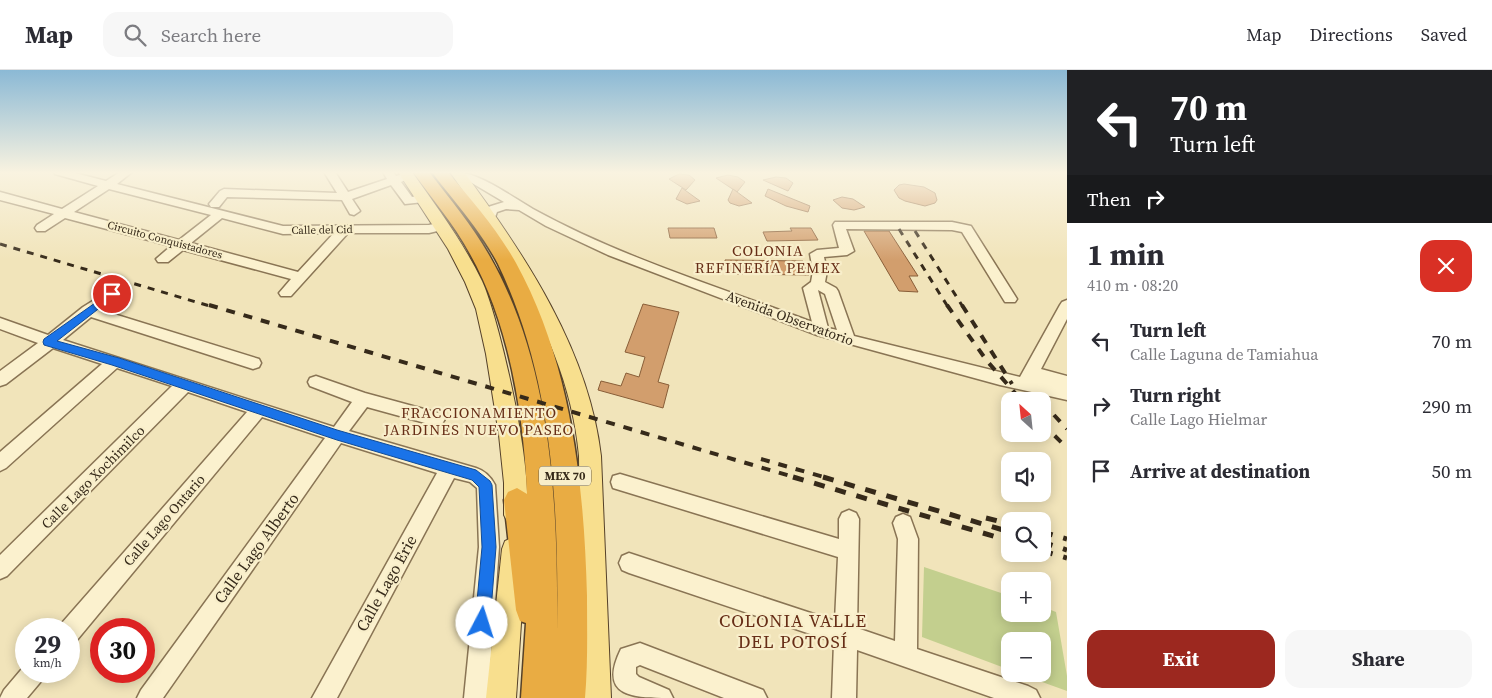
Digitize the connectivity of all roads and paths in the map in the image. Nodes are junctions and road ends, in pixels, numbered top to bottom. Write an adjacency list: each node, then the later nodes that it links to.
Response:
1 (20, 201): 15 (street, Circuito Conquistadores)
2 (81, 201): 15 (street)
3 (182, 201): 13 (street, Calle del Cid)
4 (221, 201): 13 (street)
5 (348, 201): 14 (street)
6 (443, 201): 17 (main road)
7 (447, 201): 21 (highway)
8 (452, 201): 61 (highway, MEX 70)
9 (460, 201): 27 (highway, MEX 70)
10 (469, 201): 16 (main road)
11 (512, 201): 12 (street, Avenida Observatorio)
12 (524, 208): 16 (street, Avenida Observatorio); 33 (street, Avenida Observatorio)
13 (218, 209): 19 (street, Calle del Cid); 20 (street)
14 (354, 211)
15 (63, 213): 18 (street); 20 (street, Circuito Conquistadores)
16 (490, 217): 22 (main road)
17 (442, 226): 19 (street, Calle del Cid); 21 (main road)
18 (41, 228)
19 (345, 229): 24 (street)
20 (183, 244): 23 (street); 24 (street, Circuito Conquistadores)
21 (455, 245): 51 (main road)
22 (511, 250): 27 (highway); 68 (main road)
23 (163, 260)
24 (300, 277): 26 (street)
25 (818, 284): 29 (street); 33 (street); 34 (street)
26 (286, 292)
27 (520, 292): 67 (highway, MEX 70)
28 (112, 294): 31 (street)
29 (1010, 299)
30 (1067, 305): 38 (street)
31 (88, 311): 35 (street); 37 (street)
32 (0, 323): 35 (street)
33 (822, 331): 34 (street, Avenida Observatorio)
34 (848, 340): 38 (street, Avenida Observatorio)
35 (48, 342): 36 (street); 39 (street)
36 (115, 361): 42 (street); 48 (street)
37 (253, 363)
38 (1028, 379): 41 (street); 43 (street, Avenida Observatorio)
39 (0, 380)
40 (316, 382): 44 (street)
41 (1067, 382)
42 (185, 384): 45 (street); 56 (street, Calle Lago Xochimilco)
43 (1067, 394)
44 (363, 399): 46 (street); 47 (street, Calle Lago Alberto)
45 (259, 409): 47 (street); 57 (street, Calle Lago Ontario)
46 (436, 419)
47 (337, 435): 49 (street); 63 (street, Calle Lago Alberto)
48 (0, 463)
49 (449, 469): 64 (street, Calle Lago Erie); 65 (street)
50 (620, 482): 54 (street)
51 (517, 500): 61 (highway); 66 (main road)
52 (849, 519): 54 (street)
53 (903, 523): 59 (street)
54 (848, 551): 58 (street)
55 (628, 563): 58 (street)
56 (0, 569)
57 (80, 619)
58 (845, 634): 59 (street); 71 (street)
59 (906, 656): 72 (street)
60 (25, 683): 62 (street)
61 (538, 687)
62 (12, 698)
63 (150, 698)
64 (324, 698)
65 (476, 698)
66 (501, 698)
67 (570, 698)
68 (596, 698)
69 (661, 698): 70 (street)
70 (755, 698)
71 (844, 698)
72 (1028, 698)

